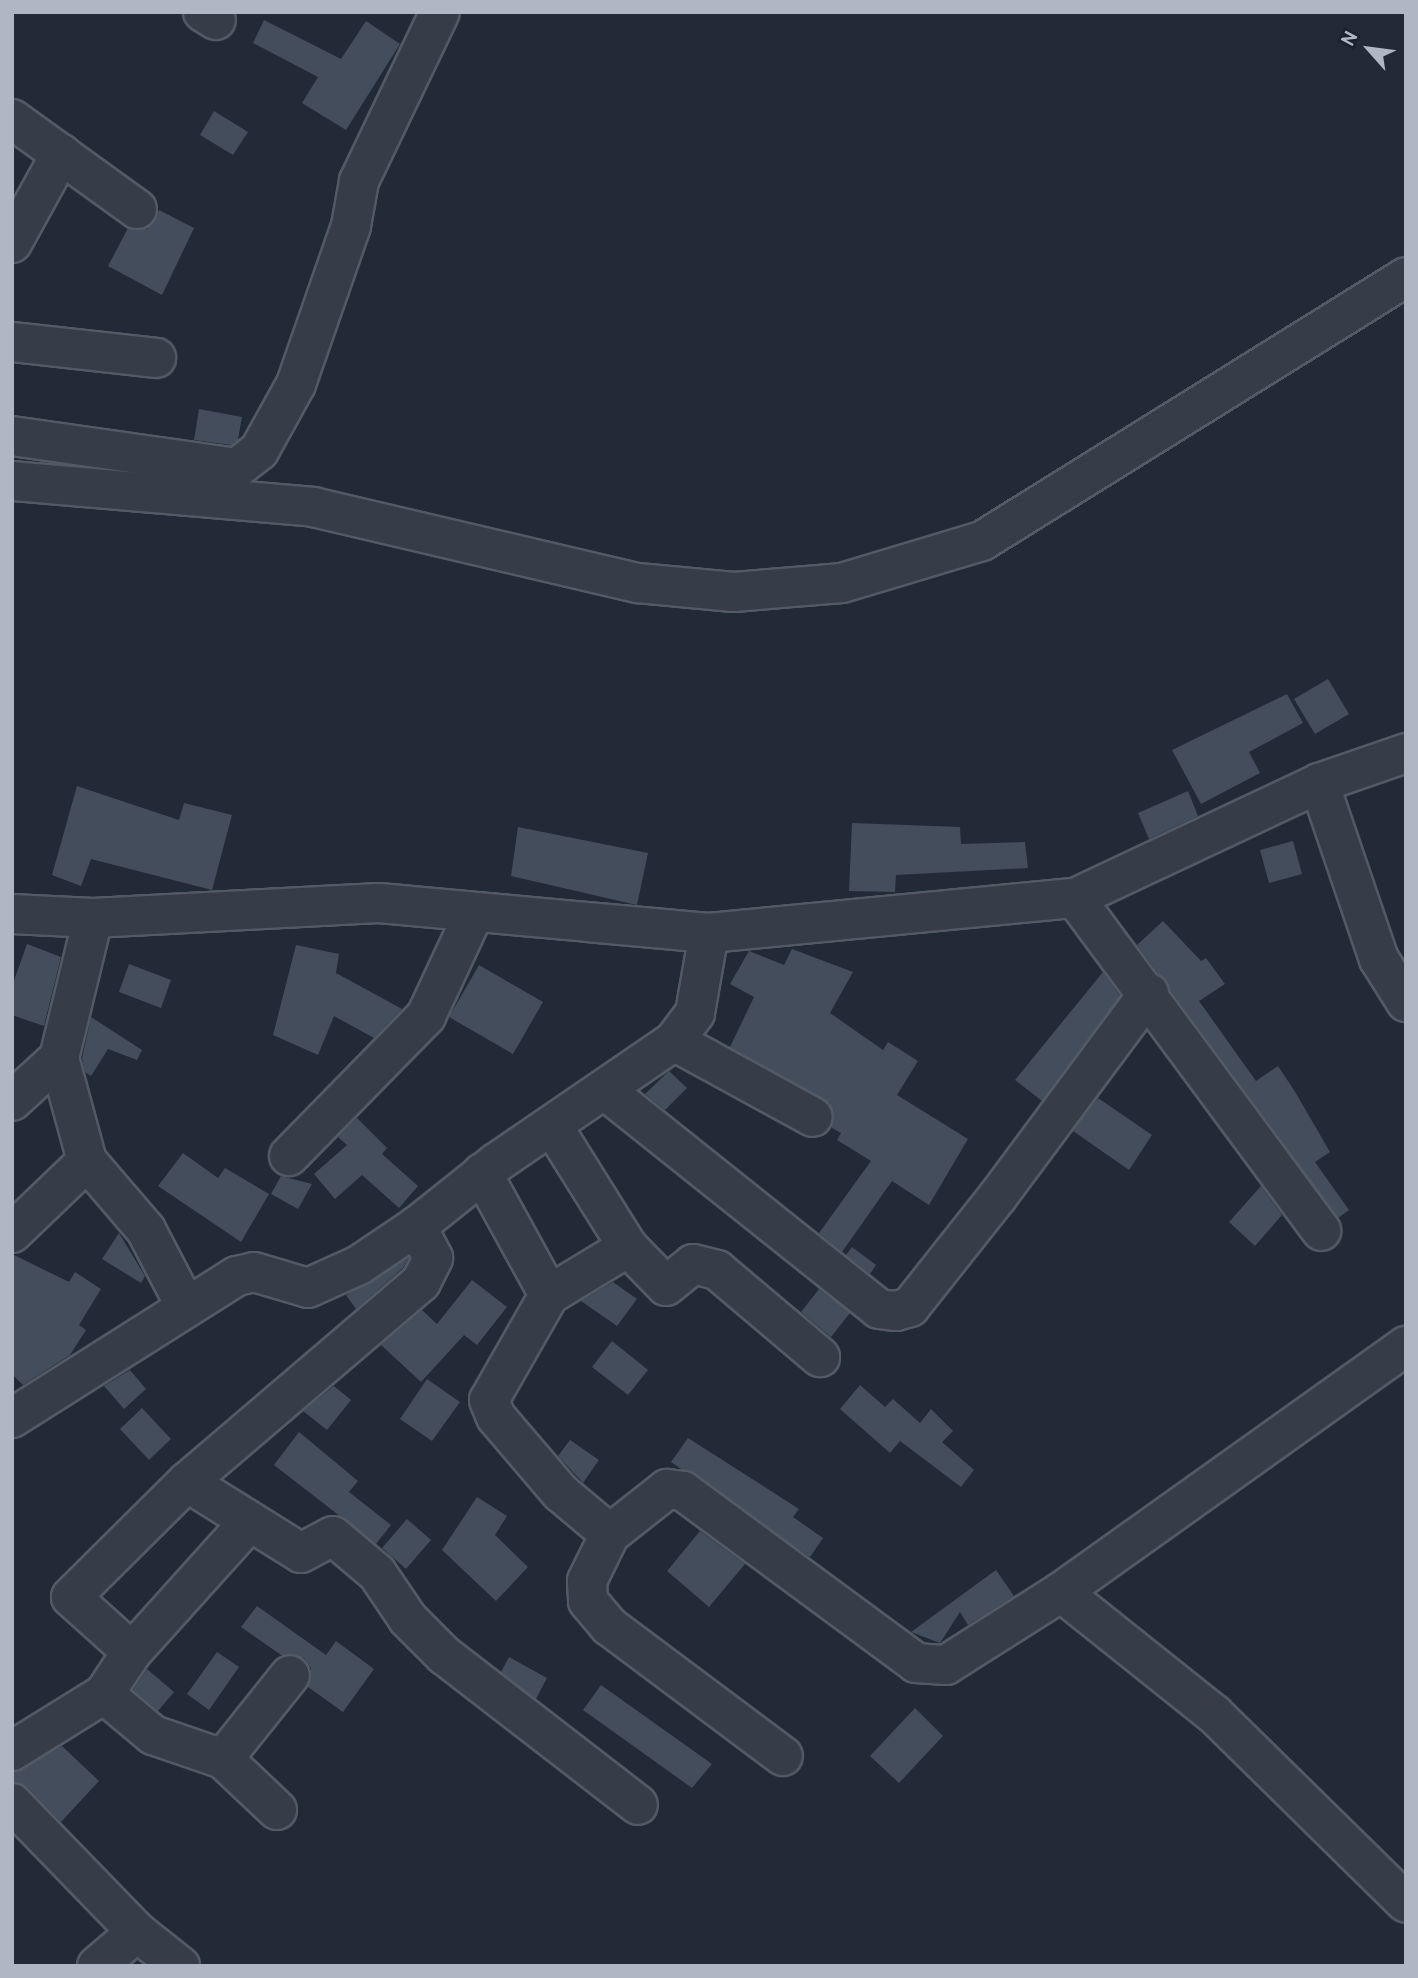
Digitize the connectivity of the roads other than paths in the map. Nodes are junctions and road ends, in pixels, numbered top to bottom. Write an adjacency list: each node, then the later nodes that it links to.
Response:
1 (440, 12): 9 (street)
2 (12, 119): 3 (street)
3 (61, 154): 4 (street); 5 (street)
4 (137, 209)
5 (12, 243)
6 (1406, 277): 10 (street)
7 (12, 342): 8 (street)
8 (156, 358)
9 (12, 436)
10 (12, 481)
11 (1406, 753): 12 (street)
12 (1319, 783): 13 (street); 19 (street)
13 (1075, 898): 17 (street); 18 (street)
14 (474, 913): 16 (street); 17 (street); 26 (street)
15 (12, 914): 16 (street)
16 (93, 918): 21 (street)
17 (709, 933): 20 (street)
18 (1149, 993): 22 (street); 30 (street)
19 (1406, 1002)
20 (674, 1041): 22 (street); 24 (street)
21 (59, 1058): 23 (street); 27 (street)
22 (606, 1091): 25 (street)
23 (12, 1101)
24 (813, 1117)
25 (553, 1126): 28 (street); 32 (street)
26 (289, 1156)
27 (87, 1161): 31 (street); 34 (street)
28 (482, 1173): 29 (street); 33 (street)
29 (417, 1226): 34 (street); 38 (street)
30 (1321, 1231)
31 (12, 1233)
32 (628, 1247): 33 (street); 36 (street)
33 (549, 1295): 40 (street)
34 (185, 1305): 37 (street)
35 (1406, 1346): 41 (street)
36 (820, 1357)
37 (12, 1418)
38 (187, 1482): 39 (street); 42 (street)
39 (249, 1522): 42 (street); 49 (street)
40 (610, 1534): 41 (street); 46 (street)
41 (1061, 1592): 51 (street)
42 (132, 1652): 44 (street)
43 (290, 1675): 47 (street)
44 (104, 1694): 45 (street); 47 (street)
45 (12, 1751)
46 (783, 1756)
47 (223, 1759): 50 (street)
48 (12, 1803): 52 (street)
49 (638, 1805)
50 (277, 1810)
51 (1406, 1903)
52 (137, 1932): 53 (street); 54 (street)
53 (97, 1966)
54 (180, 1966)

